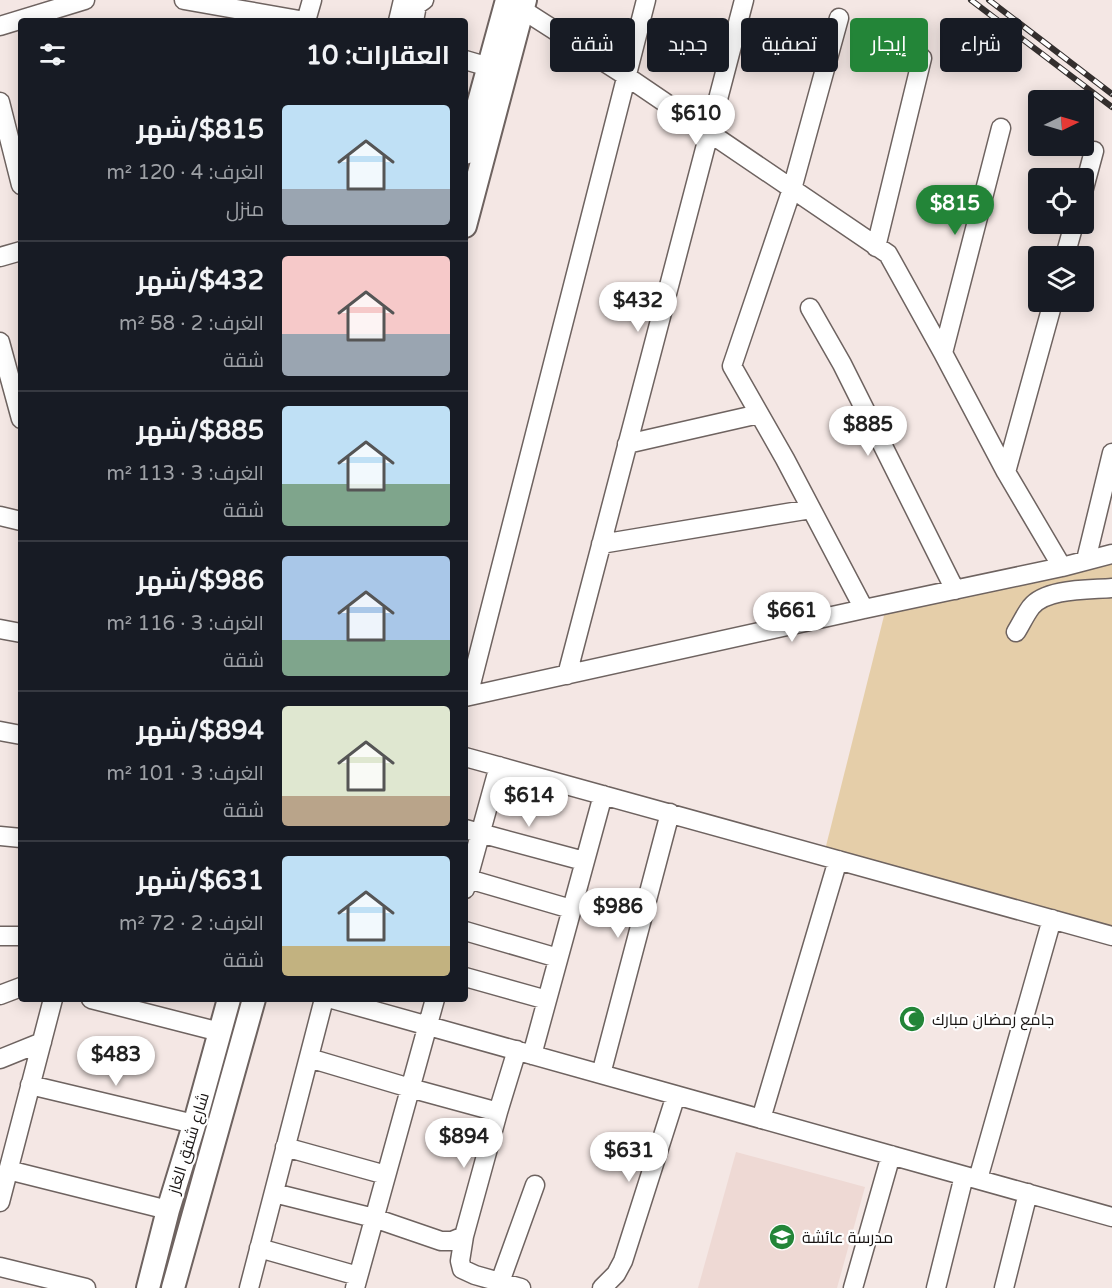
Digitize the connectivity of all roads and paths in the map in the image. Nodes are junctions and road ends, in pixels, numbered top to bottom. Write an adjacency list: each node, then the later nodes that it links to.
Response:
1 (85, 0): 9 (street)
2 (184, 0): 10 (street)
3 (312, 0): 11 (street)
4 (403, 0): 12 (street)
5 (424, 0): 13 (street)
6 (646, 0): 20 (street)
7 (744, 0): 23 (street)
8 (518, 3): 17 (main road); 20 (street); 28 (main road)
9 (26, 18)
10 (289, 18)
11 (307, 18)
12 (399, 18)
13 (415, 18)
14 (18, 20): 15 (street)
15 (0, 26)
16 (468, 61): 17 (street)
17 (489, 66): 25 (main road)
18 (823, 72): 27 (street)
19 (919, 72): 29 (street)
20 (626, 76): 23 (street); 56 (street)
21 (0, 102): 24 (street)
22 (1001, 128): 35 (street)
23 (709, 133): 27 (street); 39 (street)
24 (15, 138): 26 (street)
25 (468, 142)
26 (18, 162)
27 (792, 189): 29 (street); 38 (street)
28 (468, 213)
29 (876, 246): 35 (street)
30 (18, 252): 31 (street)
31 (0, 257)
32 (810, 308): 50 (street)
33 (1050, 312): 41 (street)
34 (0, 342): 36 (street)
35 (943, 353): 41 (street)
36 (10, 380): 37 (street)
37 (18, 408)
38 (759, 414): 39 (street); 42 (street)
39 (627, 444): 45 (street)
40 (1112, 453): 47 (street)
41 (1006, 472): 48 (street)
42 (811, 509): 45 (street); 51 (street)
43 (0, 516): 44 (street)
44 (18, 520)
45 (601, 544): 55 (street)
46 (1112, 554): 47 (street)
47 (1086, 560): 48 (street)
48 (1062, 567): 50 (street)
49 (1112, 588): 54 (street)
50 (955, 590): 51 (street)
51 (864, 609): 55 (street)
52 (0, 629): 53 (street)
53 (18, 632)
54 (1016, 632)
55 (567, 675): 57 (street)
56 (468, 689)
57 (468, 697)
58 (0, 731): 59 (street)
59 (18, 734)
60 (468, 758): 61 (street)
61 (499, 766): 62 (street); 64 (street)
62 (603, 795): 63 (street); 68 (street)
63 (670, 813): 67 (street); 96 (street)
64 (473, 832): 68 (street); 69 (street)
65 (0, 836): 66 (street)
66 (18, 838)
67 (838, 860): 72 (street); 101 (street)
68 (584, 861): 71 (street)
69 (468, 868)
70 (468, 883): 71 (street)
71 (572, 909): 77 (street)
72 (1052, 919): 76 (street); 107 (street)
73 (468, 932): 77 (street)
74 (0, 936): 75 (street)
75 (18, 936)
76 (1112, 936)
77 (558, 957): 81 (street)
78 (468, 978): 81 (street)
79 (18, 988): 80 (street)
80 (0, 995)
81 (547, 1000): 93 (street)
82 (52, 1002): 92 (street)
83 (115, 1002): 89 (street)
84 (228, 1002): 91 (main road, شارع شقق الغاز)
85 (253, 1002): 118 (main road, شارع شقق الغاز)
86 (323, 1002): 94 (street)
87 (343, 1002): 90 (street)
88 (434, 1002): 90 (street)
89 (148, 1006): 91 (street)
90 (428, 1026): 93 (street); 98 (street)
91 (220, 1032): 102 (main road, شارع شقق الغاز)
92 (42, 1042): 95 (street); 97 (street)
93 (524, 1053): 96 (street); 100 (street)
94 (309, 1058): 98 (street); 103 (street)
95 (0, 1059)
96 (601, 1074): 99 (street)
97 (30, 1085): 102 (street); 105 (street)
98 (410, 1088): 100 (street); 106 (street)
99 (676, 1095): 101 (street); 127 (street)
100 (498, 1112): 115 (street)
101 (761, 1119): 104 (street)
102 (194, 1124): 112 (main road, شارع شقق الغاز)
103 (285, 1147): 106 (street); 109 (street)
104 (891, 1155): 107 (street); 128 (street)
105 (8, 1170): 110 (street); 112 (street)
106 (386, 1175): 114 (street)
107 (971, 1178): 111 (street); 129 (street)
108 (535, 1185): 121 (street)
109 (274, 1192): 114 (street); 116 (street)
110 (1, 1193)
111 (1028, 1193): 113 (street); 130 (street)
112 (168, 1210): 117 (main road, شارع شقق الغاز)
113 (1110, 1210)
114 (374, 1218): 115 (street); 120 (street)
115 (464, 1236): 121 (street)
116 (259, 1248): 120 (street); 125 (street)
117 (157, 1251): 118 (main road); 123 (main road, شارع شقق الغاز)
118 (181, 1257): 124 (main road, شارع شقق الغاز)
119 (0, 1267): 122 (street)
120 (357, 1282)
121 (500, 1282): 126 (street)
122 (83, 1288)
123 (148, 1288)
124 (172, 1288)
125 (249, 1288)
126 (521, 1288)
127 (602, 1288)
128 (853, 1288)
129 (936, 1288)
130 (1004, 1288)

